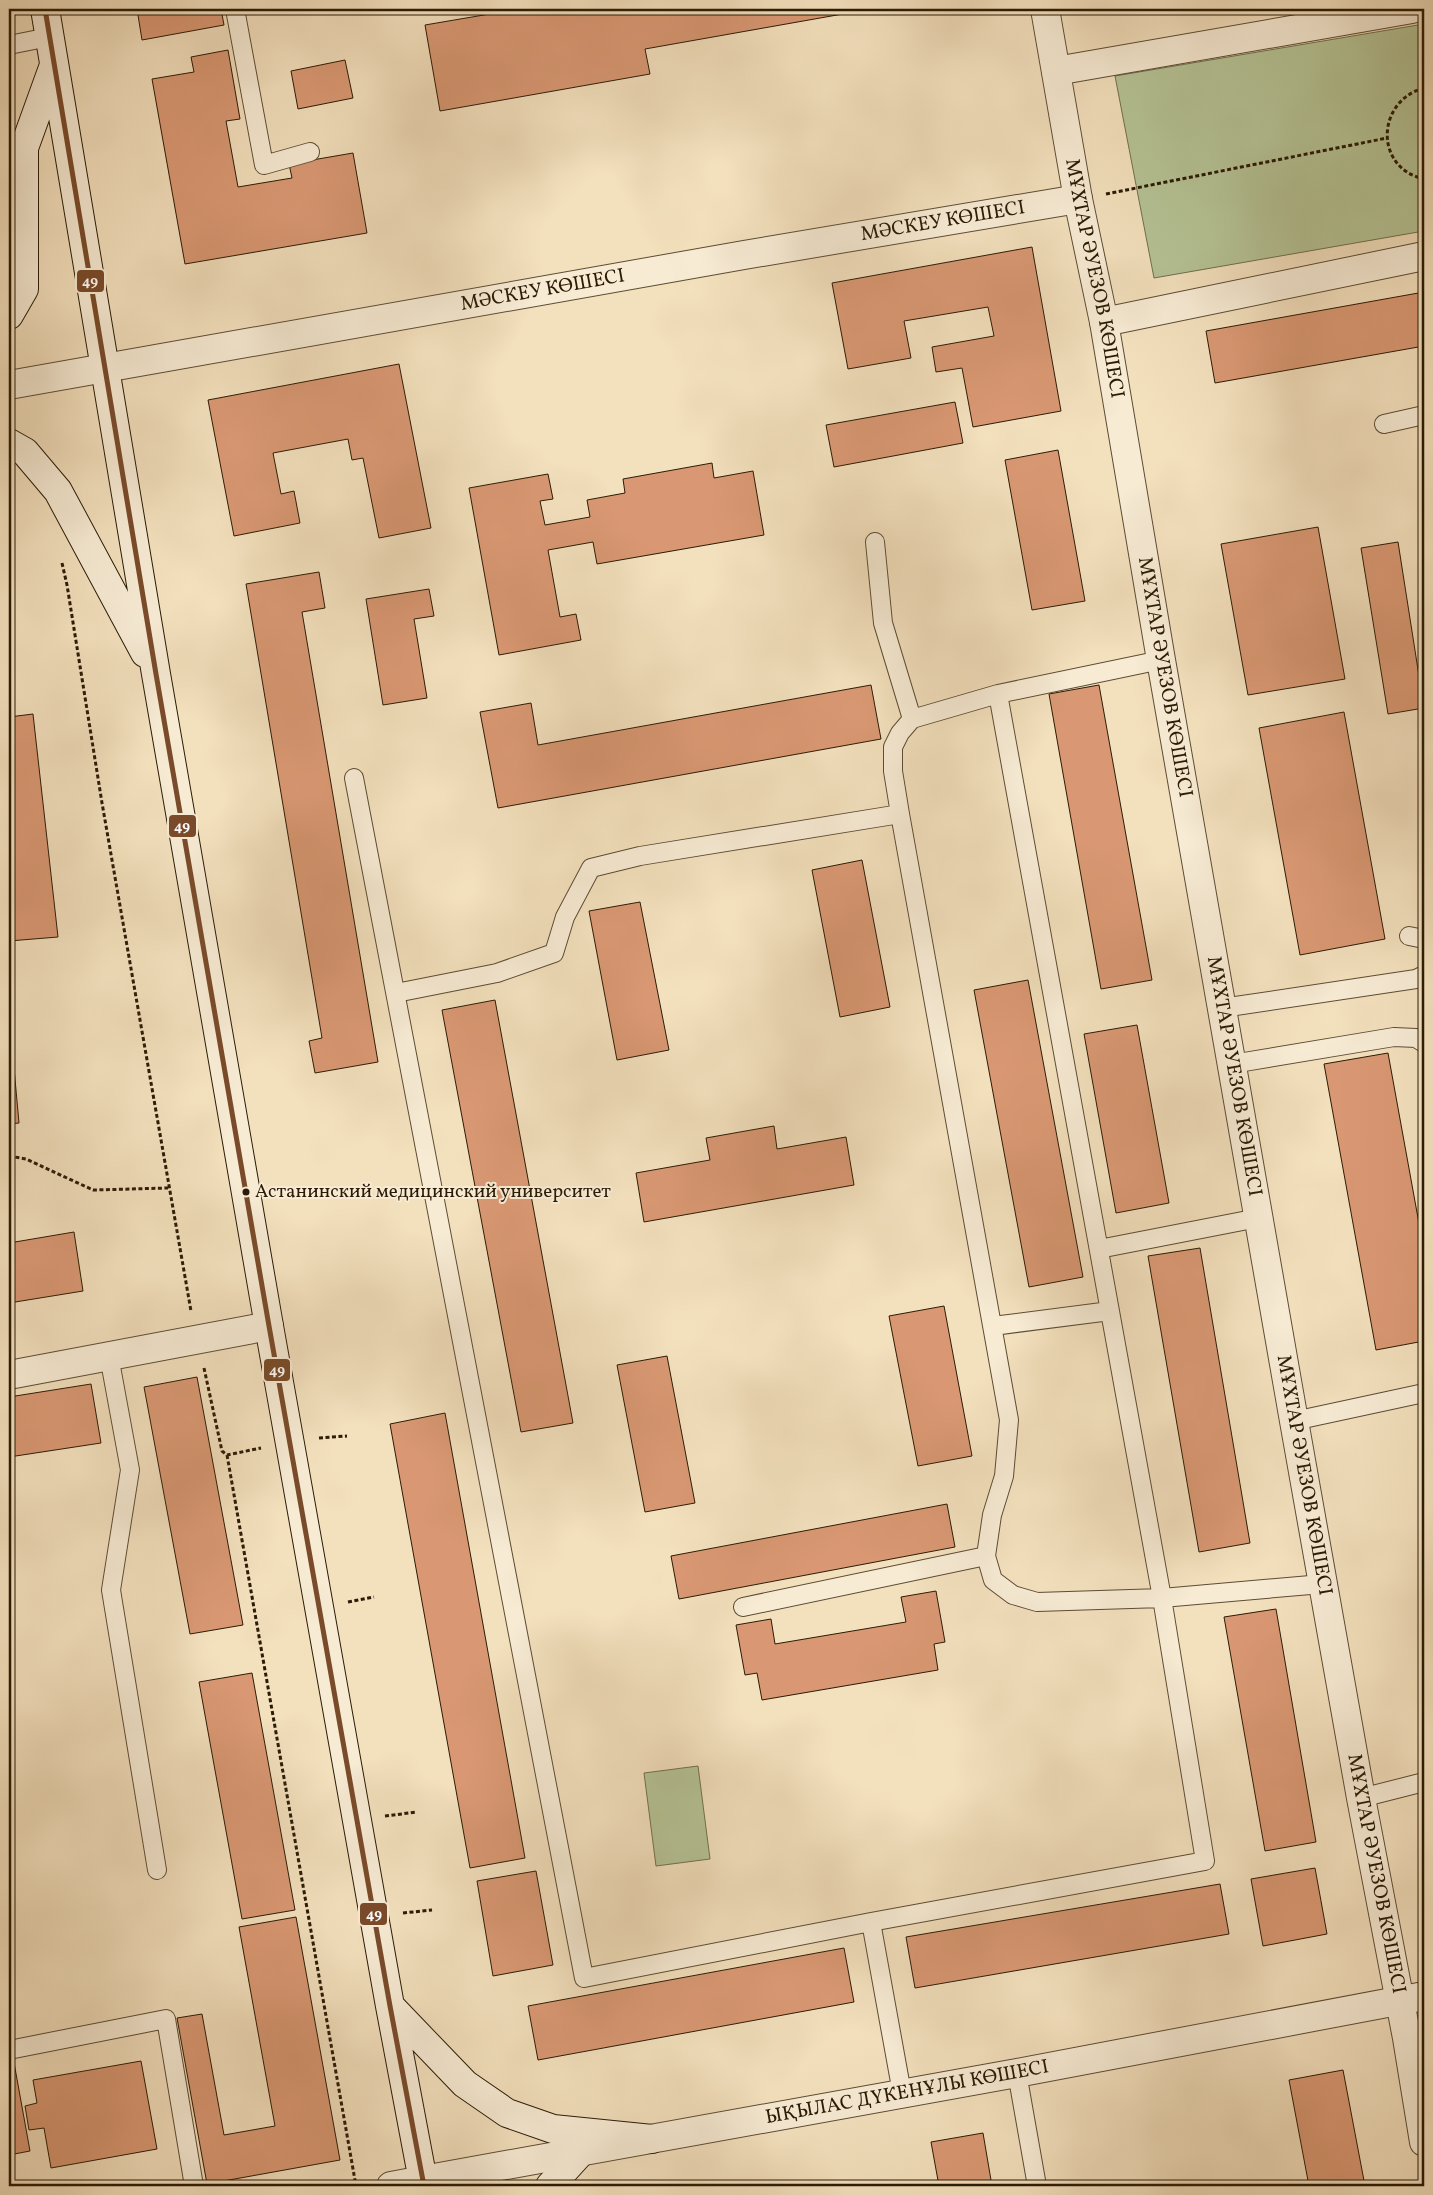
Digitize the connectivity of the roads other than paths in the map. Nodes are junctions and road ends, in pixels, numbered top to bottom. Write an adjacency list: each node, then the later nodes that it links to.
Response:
1 (45, 9): 5 (street)
2 (235, 9): 9 (lane)
3 (1045, 9): 8 (street, МҰХТАР ӘУЕЗОВ КӨШЕСІ)
4 (1412, 9): 8 (street)
5 (49, 37): 6 (lane); 7 (street)
6 (9, 45)
7 (54, 64): 12 (street); 14 (street)
8 (1056, 72): 10 (street, МҰХТАР ӘУЕЗОВ КӨШЕСІ)
9 (310, 152)
10 (1078, 199): 13 (street, МҰХТАР ӘУЕЗОВ КӨШЕСІ); 14 (street, МӘСКЕУ КӨШЕСІ)
11 (1424, 256): 13 (street)
12 (9, 315)
13 (1104, 322): 20 (street, МҰХТАР ӘУЕЗОВ КӨШЕСІ)
14 (105, 367): 15 (street, МӘСКЕУ КӨШЕСІ); 21 (street)
15 (9, 385)
16 (1424, 415): 17 (lane)
17 (1384, 424)
18 (9, 443): 21 (street)
19 (875, 542): 23 (lane)
20 (1161, 660): 22 (lane); 28 (street, МҰХТАР ӘУЕЗОВ КӨШЕСІ)
21 (156, 674): 34 (street)
22 (998, 694): 23 (lane); 32 (lane)
23 (912, 719): 25 (lane)
24 (354, 778): 27 (lane)
25 (900, 814): 27 (lane); 35 (lane)
26 (1424, 975): 28 (lane)
27 (396, 992): 47 (lane)
28 (1222, 1008): 30 (street, МҰХТАР ӘУЕЗОВ КӨШЕСІ)
29 (1424, 1043): 30 (lane)
30 (1232, 1064): 31 (street, МҰХТАР ӘУЕЗОВ КӨШЕСІ)
31 (1258, 1218): 32 (lane); 39 (street, МҰХТАР ӘУЕЗОВ КӨШЕСІ)
32 (1098, 1249): 33 (lane)
33 (1110, 1311): 35 (lane); 42 (lane)
34 (269, 1326): 36 (street); 49 (street)
35 (992, 1326): 40 (lane)
36 (109, 1356): 37 (street); 46 (lane)
37 (9, 1375)
38 (1424, 1393): 39 (lane)
39 (1294, 1421): 41 (street, МҰХТАР ӘУЕЗОВ КӨШЕСІ)
40 (986, 1556): 42 (lane); 43 (lane)
41 (1322, 1584): 42 (lane); 45 (street, МҰХТАР ӘУЕЗОВ КӨШЕСІ)
42 (1162, 1598): 47 (lane)
43 (742, 1607)
44 (1424, 1782): 45 (lane)
45 (1361, 1798): 48 (street, МҰХТАР ӘУЕЗОВ КӨШЕСІ)
46 (157, 1870)
47 (871, 1922): 52 (lane)
48 (1412, 1999): 51 (street, ЫҚЫЛАС ДҮКЕНҰЛЫ КӨШЕСІ); 54 (street, МҰХТАР ӘУЕЗОВ КӨШЕСІ)
49 (390, 2006): 53 (street); 56 (street)
50 (9, 2050): 57 (lane)
51 (1017, 2073): 52 (street, ЫҚЫЛАС ДҮКЕНҰЛЫ КӨШЕСІ); 60 (lane)
52 (902, 2093): 53 (street, ЫҚЫЛАС ДҮКЕНҰЛЫ КӨШЕСІ)
53 (652, 2139): 55 (street, ЫҚЫЛАС ДҮКЕНҰЛЫ КӨШЕСІ)
54 (1424, 2142)
55 (580, 2153): 56 (street, ЫҚЫЛАС ДҮКЕНҰЛЫ КӨШЕСІ); 59 (street)
56 (424, 2183): 58 (street, ЫҚЫЛАС ДҮКЕНҰЛЫ КӨШЕСІ)
57 (194, 2186)
58 (391, 2186)
59 (550, 2186)
60 (1037, 2186)

